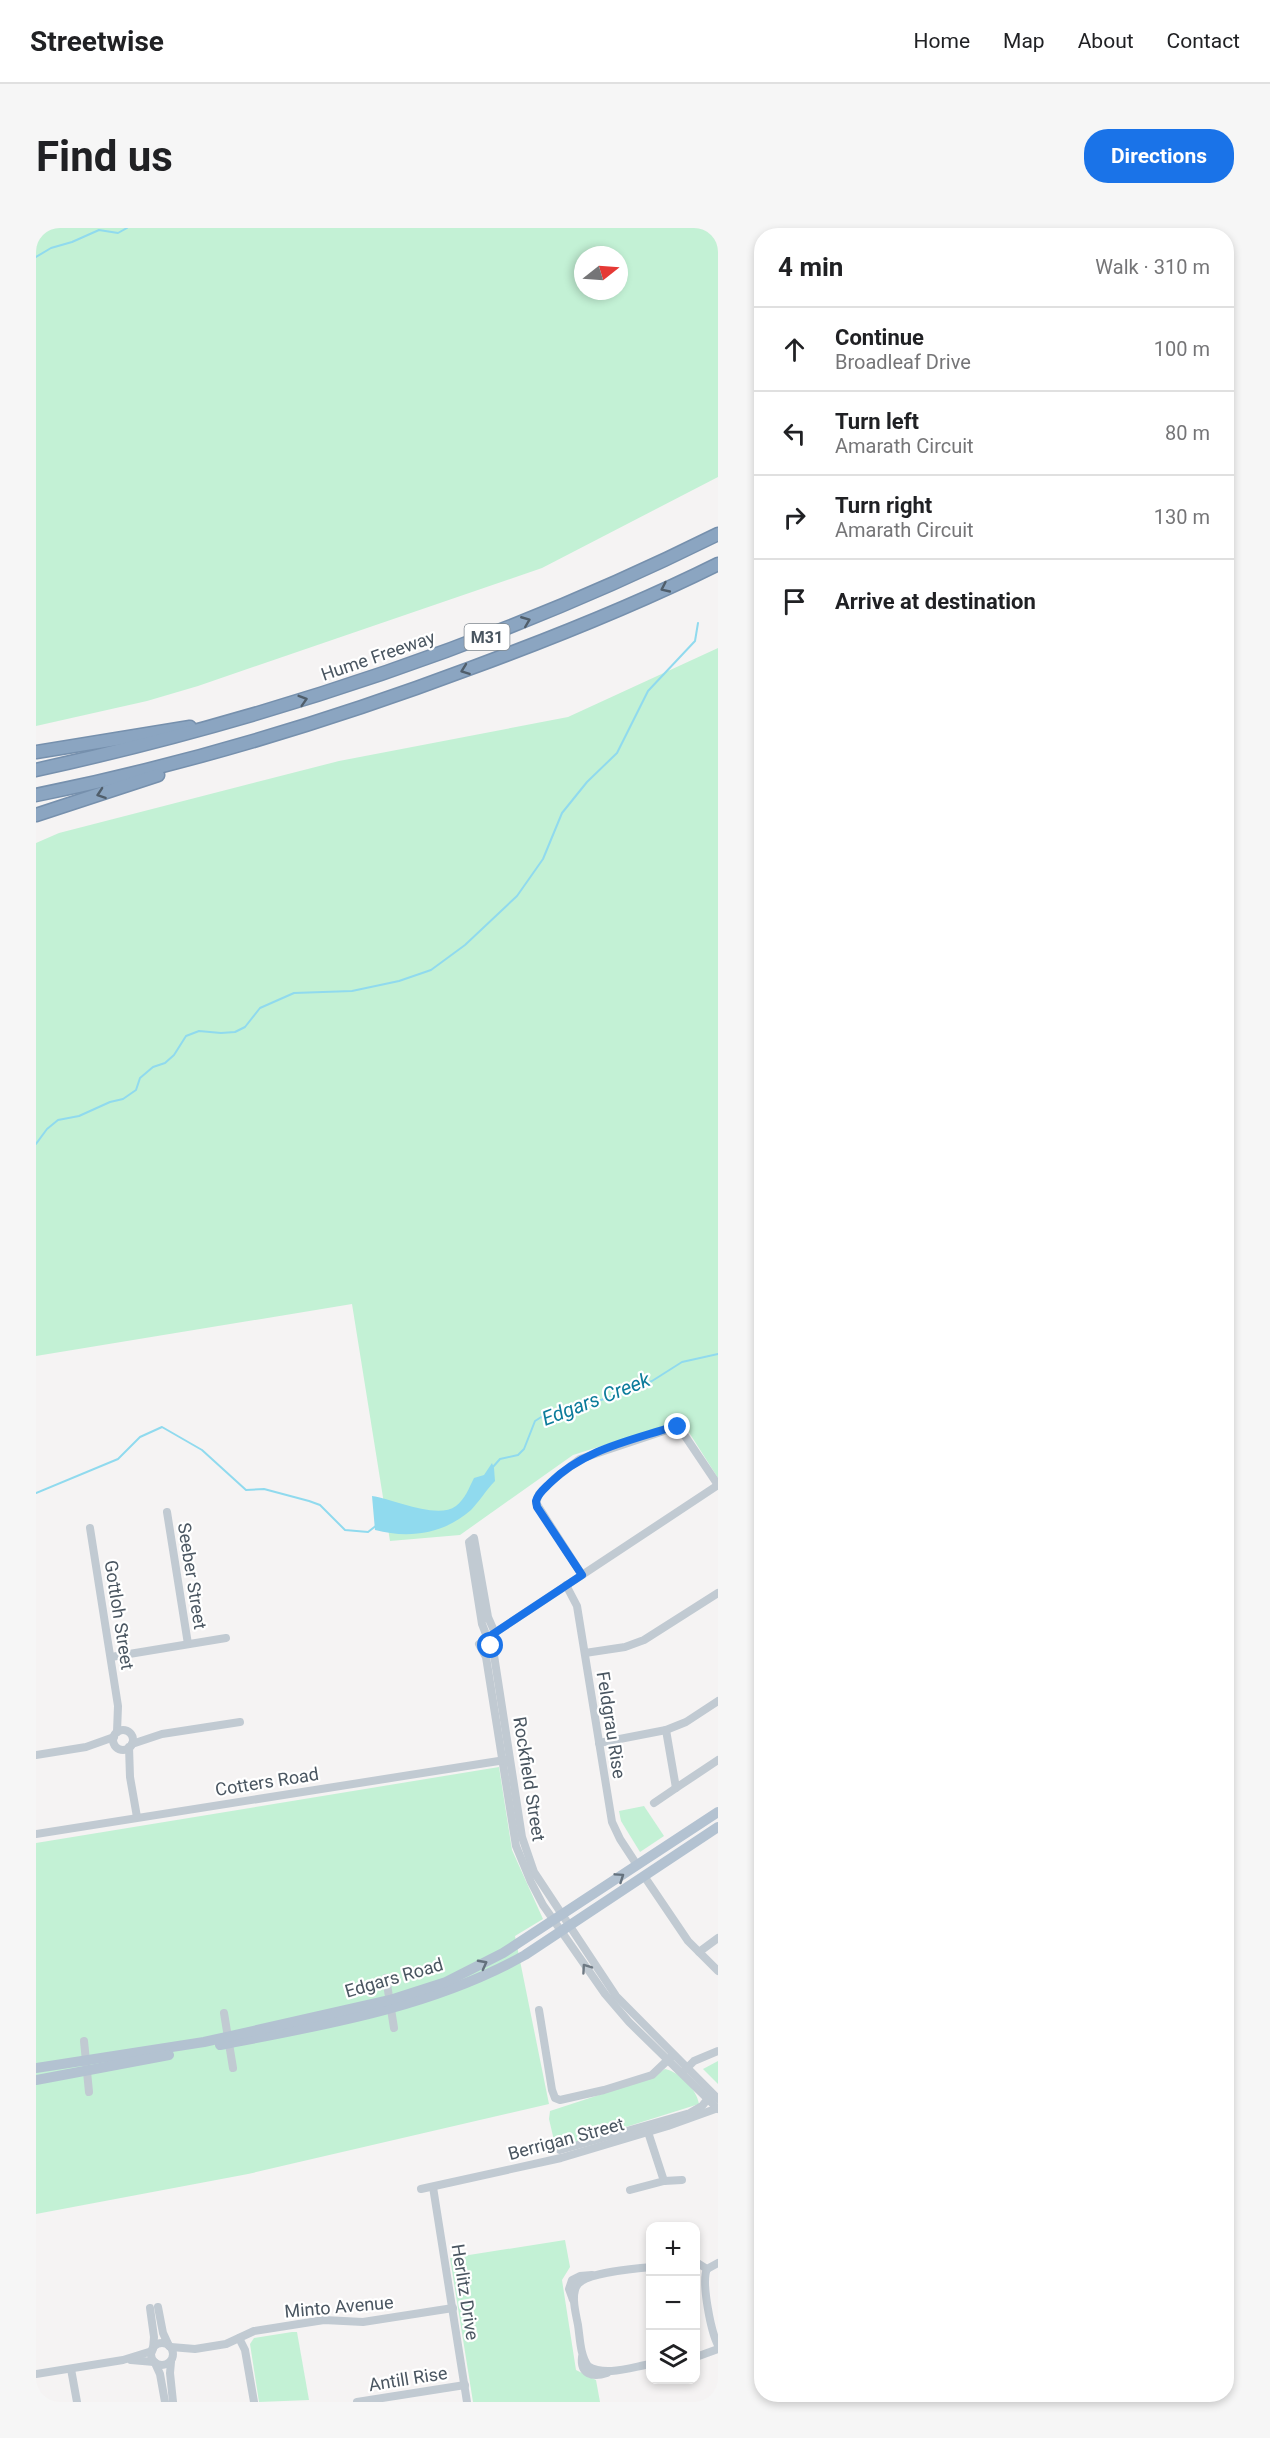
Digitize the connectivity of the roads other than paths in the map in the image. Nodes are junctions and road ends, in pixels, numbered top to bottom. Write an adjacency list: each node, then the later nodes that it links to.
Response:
1 (718, 534): 3 (highway, Hume Freeway / M31, one-way to 1)
2 (718, 564): 4 (highway, M31, one-way to 4)
3 (247, 717): 5 (highway); 6 (highway, Hume Freeway / M31)
4 (255, 742): 7 (highway, M31); 8 (highway, one-way to 8)
5 (36, 752)
6 (36, 770)
7 (36, 795)
8 (36, 815)
9 (718, 1485): 12 (street); 12 (street)
10 (167, 1512): 18 (street, Seeber Street)
11 (90, 1528): 20 (street, Gottloh Street)
12 (582, 1575): 13 (street)
13 (566, 1585): 15 (street); 19 (street, Feldgrau Rise)
14 (718, 1593): 19 (street)
15 (495, 1633): 17 (street); 17 (street, Rockfield Street)
16 (226, 1638): 18 (street)
17 (487, 1638): 30 (street, Rockfield Street); 30 (street, Rockfield Street)
18 (188, 1644): 20 (street)
19 (585, 1653): 26 (street, Feldgrau Rise)
20 (111, 1657): 24 (street, Gottloh Street)
21 (718, 1701): 23 (street)
22 (240, 1722): 25 (street)
23 (666, 1730): 26 (street); 32 (street)
24 (122, 1733): 25 (street); 27 (street); 28 (street); 28 (street)
25 (162, 1734): 28 (street)
26 (599, 1743): 38 (street, Feldgrau Rise)
27 (86, 1747): 28 (street); 29 (street)
28 (124, 1747): 35 (street)
29 (36, 1755)
30 (506, 1760): 35 (street, Cotters Road); 40 (street, Rockfield Street)
31 (718, 1760): 32 (street)
32 (676, 1788): 33 (street)
33 (654, 1803)
34 (718, 1812): 38 (main road, Edgars Road)
35 (136, 1817): 37 (street, Cotters Road)
36 (718, 1827): 39 (main road, Edgars Road)
37 (36, 1834)
38 (638, 1865): 39 (main road); 40 (main road, Edgars Road, one-way to 38)
39 (644, 1876): 41 (main road, Edgars Road); 43 (street)
40 (558, 1918): 41 (street, Rockfield Street); 46 (main road, Edgars Road, one-way to 40)
41 (565, 1928): 46 (main road, Edgars Road); 53 (street, Rockfield Street)
42 (718, 1938): 43 (street)
43 (699, 1952): 44 (street)
44 (718, 1971)
45 (386, 1978): 46 (street)
46 (391, 2004): 49 (street); 50 (main road, Edgars Road)
47 (539, 2010): 53 (street)
48 (224, 2013): 50 (street)
49 (394, 2028)
50 (229, 2040): 54 (main road, Edgars Road); 56 (street)
51 (84, 2041): 54 (street)
52 (718, 2051): 57 (street)
53 (671, 2057): 57 (street, Rockfield Street)
54 (86, 2066): 55 (main road, Edgars Road); 58 (main road, Edgars Road); 59 (street)
55 (36, 2068)
56 (233, 2068)
57 (684, 2070): 60 (street, Rockfield Street)
58 (36, 2080)
59 (89, 2092)
60 (713, 2097): 61 (street, Rockfield Street); 62 (street, Berrigan Street)
61 (718, 2108): 62 (street, Berrigan Street)
62 (646, 2129): 64 (street); 65 (street, Berrigan Street)
63 (682, 2180): 64 (street)
64 (664, 2181): 67 (street)
65 (433, 2187): 66 (street, Berrigan Street); 72 (street, Herlitz Drive)
66 (420, 2189)
67 (630, 2190)
68 (718, 2263): 71 (street)
69 (700, 2265): 71 (street)
70 (646, 2268): 82 (street)
71 (707, 2269): 75 (street)
72 (453, 2308): 73 (street, Minto Avenue); 85 (street, Herlitz Drive)
73 (239, 2338): 76 (street, Minto Avenue); 89 (street)
74 (170, 2346): 76 (street, Minto Avenue); 77 (street); 77 (street); 80 (street)
75 (718, 2347): 78 (street)
76 (195, 2349): 80 (street, Minto Avenue)
77 (152, 2350): 79 (street); 81 (street)
78 (700, 2355)
79 (123, 2360): 81 (street); 83 (street)
80 (171, 2361): 81 (street); 88 (street)
81 (154, 2362): 87 (street)
82 (646, 2365)
83 (72, 2369): 84 (street); 86 (street)
84 (36, 2374)
85 (465, 2385): 90 (street, Antill Rise); 91 (street, Herlitz Drive)
86 (77, 2402)
87 (165, 2402)
88 (174, 2402)
89 (254, 2402)
90 (357, 2402)
91 (468, 2402)

